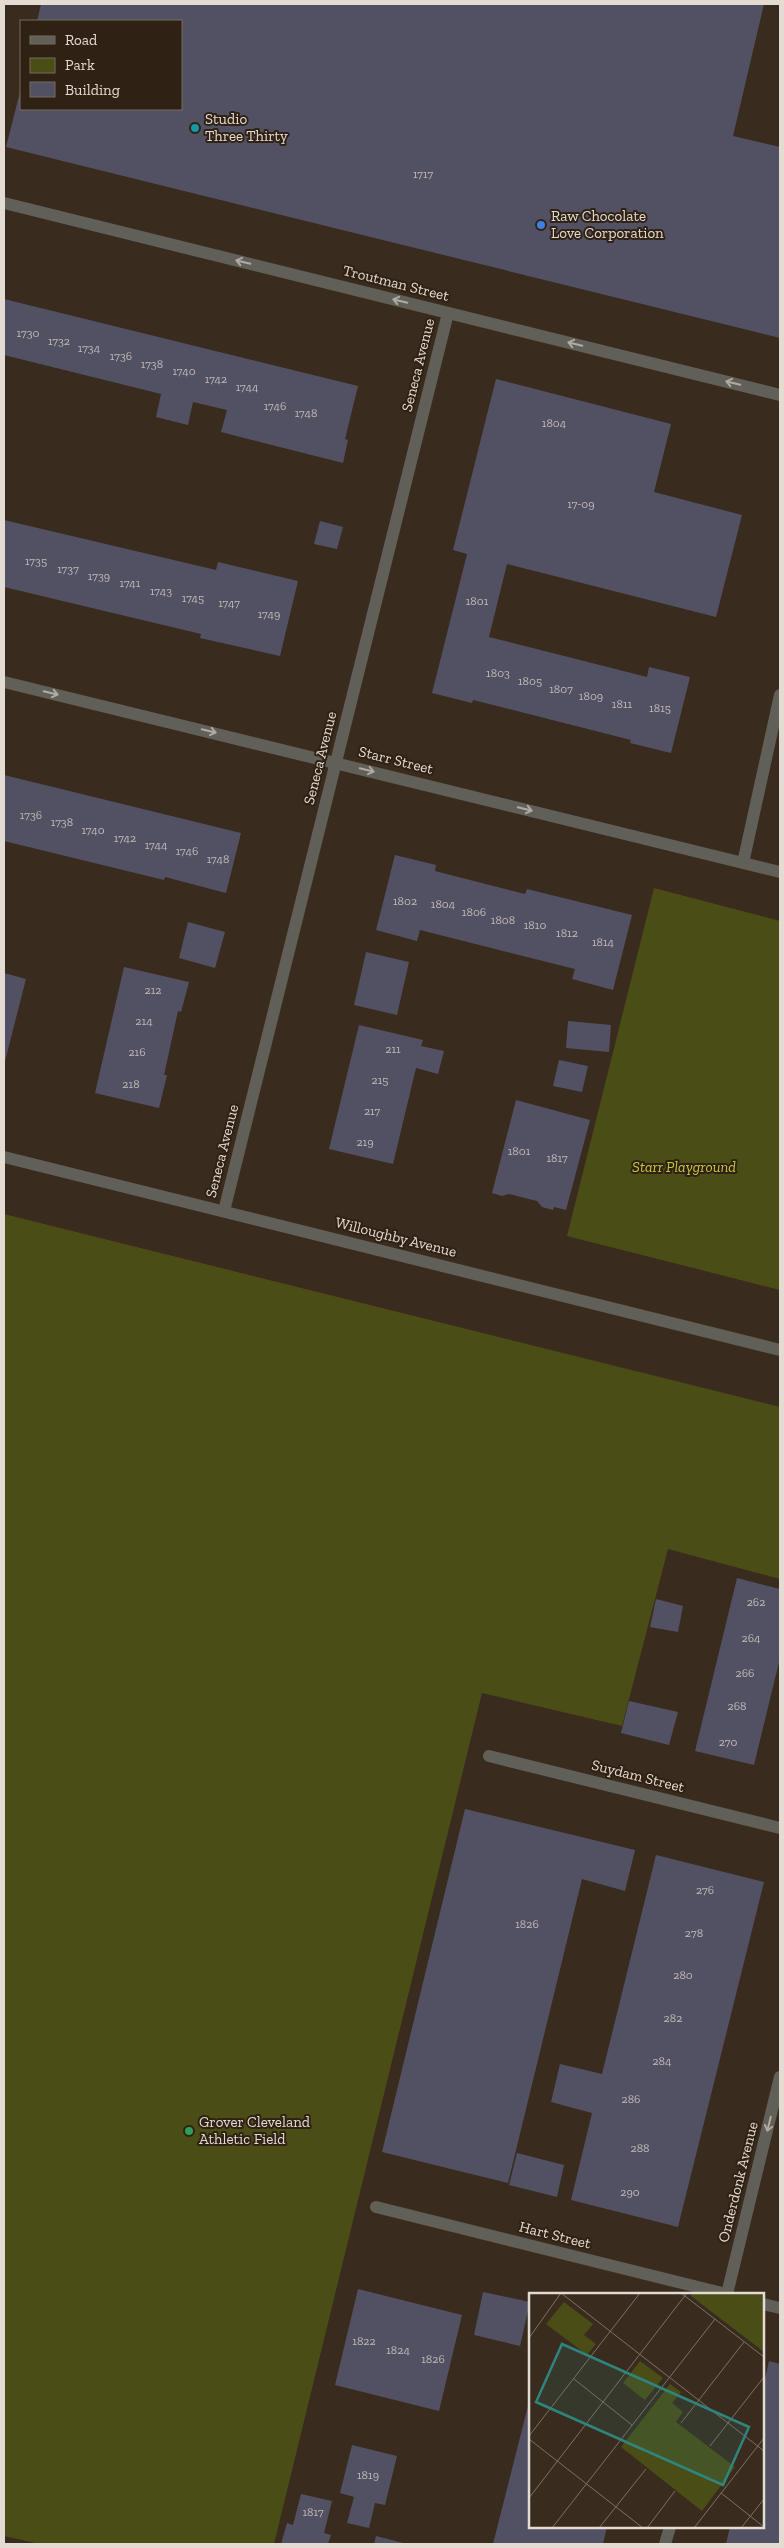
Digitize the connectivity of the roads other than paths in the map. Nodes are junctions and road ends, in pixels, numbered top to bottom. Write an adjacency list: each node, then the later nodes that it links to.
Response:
1 (4, 203): 2 (street, Troutman Street, one-way to 1)
2 (448, 313): 3 (street, Troutman Street, one-way to 2); 6 (street, Seneca Avenue)
3 (780, 395)
4 (4, 682): 6 (street, Starr Street, one-way to 6)
5 (780, 695): 7 (street)
6 (335, 762): 7 (street, Starr Street, one-way to 7); 10 (street, Seneca Avenue)
7 (743, 863): 8 (street, Starr Street)
8 (780, 872)
9 (4, 1157): 10 (street, Willoughby Avenue)
10 (224, 1211): 11 (street, Willoughby Avenue)
11 (780, 1350)
12 (488, 1756): 13 (street, Suydam Street)
13 (780, 1828)
14 (780, 2077): 17 (street, Onderdonk Avenue, one-way to 17)
15 (376, 2207): 16 (street, Hart Street)
16 (722, 2293)
17 (726, 2293)
18 (764, 2304): 19 (street)
19 (780, 2308)
20 (670, 2528): 21 (street)
21 (666, 2544)

